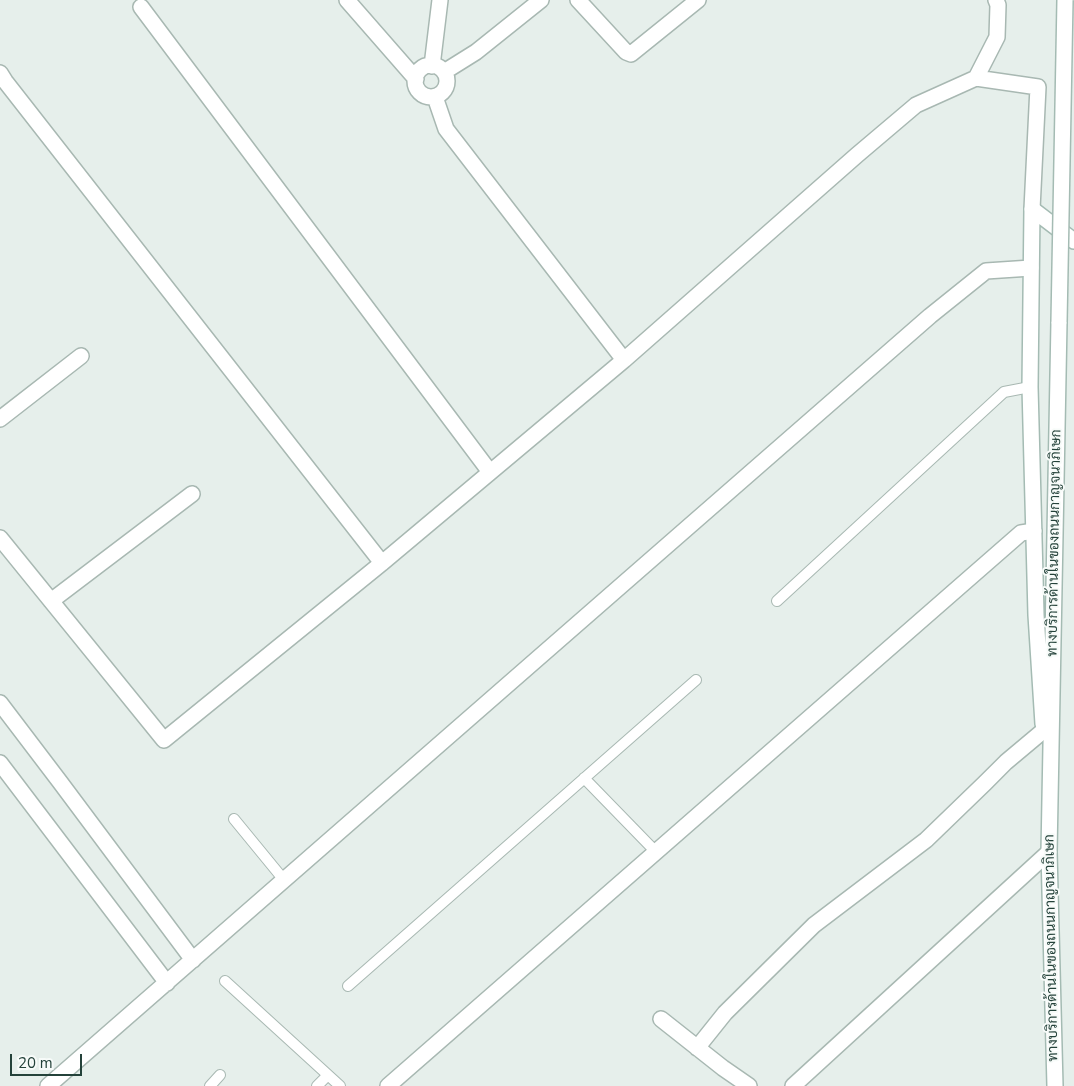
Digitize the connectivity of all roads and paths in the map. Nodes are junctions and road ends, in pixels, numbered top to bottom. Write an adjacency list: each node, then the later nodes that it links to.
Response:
1 (347, 0): 12 (street)
2 (440, 0): 9 (street)
3 (541, 0): 9 (street)
4 (578, 0): 5 (street)
5 (698, 0)
6 (996, 0): 11 (street)
7 (1065, 0): 33 (street, ทางบริการด้านในของถนนกาญจนาภิเษก, bridge)
8 (141, 7): 21 (street)
9 (438, 69): 12 (street); 13 (street)
10 (0, 73): 25 (street)
11 (976, 78): 14 (street); 18 (street)
12 (416, 79): 13 (street)
13 (434, 97): 18 (street)
14 (1032, 209): 15 (street); 16 (street)
15 (1074, 241)
16 (1031, 268): 19 (street); 37 (street)
17 (81, 356): 20 (street)
18 (624, 360): 21 (street)
19 (1030, 387): 23 (street); 27 (lane)
20 (0, 419)
21 (490, 472): 25 (street)
22 (192, 494): 26 (street)
23 (1034, 531): 30 (street); 35 (street)
24 (0, 538): 26 (street)
25 (382, 563): 26 (street)
26 (51, 601)
27 (777, 601)
28 (696, 680): 32 (lane)
29 (0, 704): 38 (street)
30 (1043, 732): 33 (street); 43 (street)
31 (0, 763): 40 (street)
32 (584, 778): 35 (lane); 41 (lane)
33 (1050, 793): 36 (street, ทางบริการด้านในของถนนกาญจนาภิเษก)
34 (234, 819): 37 (lane)
35 (656, 852): 50 (street)
36 (1049, 852): 52 (street); 53 (street, ทางบริการด้านในของถนนกาญจนาภิเษก)
37 (284, 880): 38 (street)
38 (193, 960): 40 (street)
39 (225, 981): 45 (lane)
40 (167, 983): 46 (street)
41 (348, 986)
42 (662, 1020): 43 (street)
43 (697, 1048): 51 (street)
44 (220, 1075): 47 (lane)
45 (328, 1076): 48 (lane); 49 (lane)
46 (48, 1086)
47 (210, 1086)
48 (317, 1086)
49 (340, 1086)
50 (388, 1086)
51 (749, 1086)
52 (793, 1086)
53 (1055, 1086)

